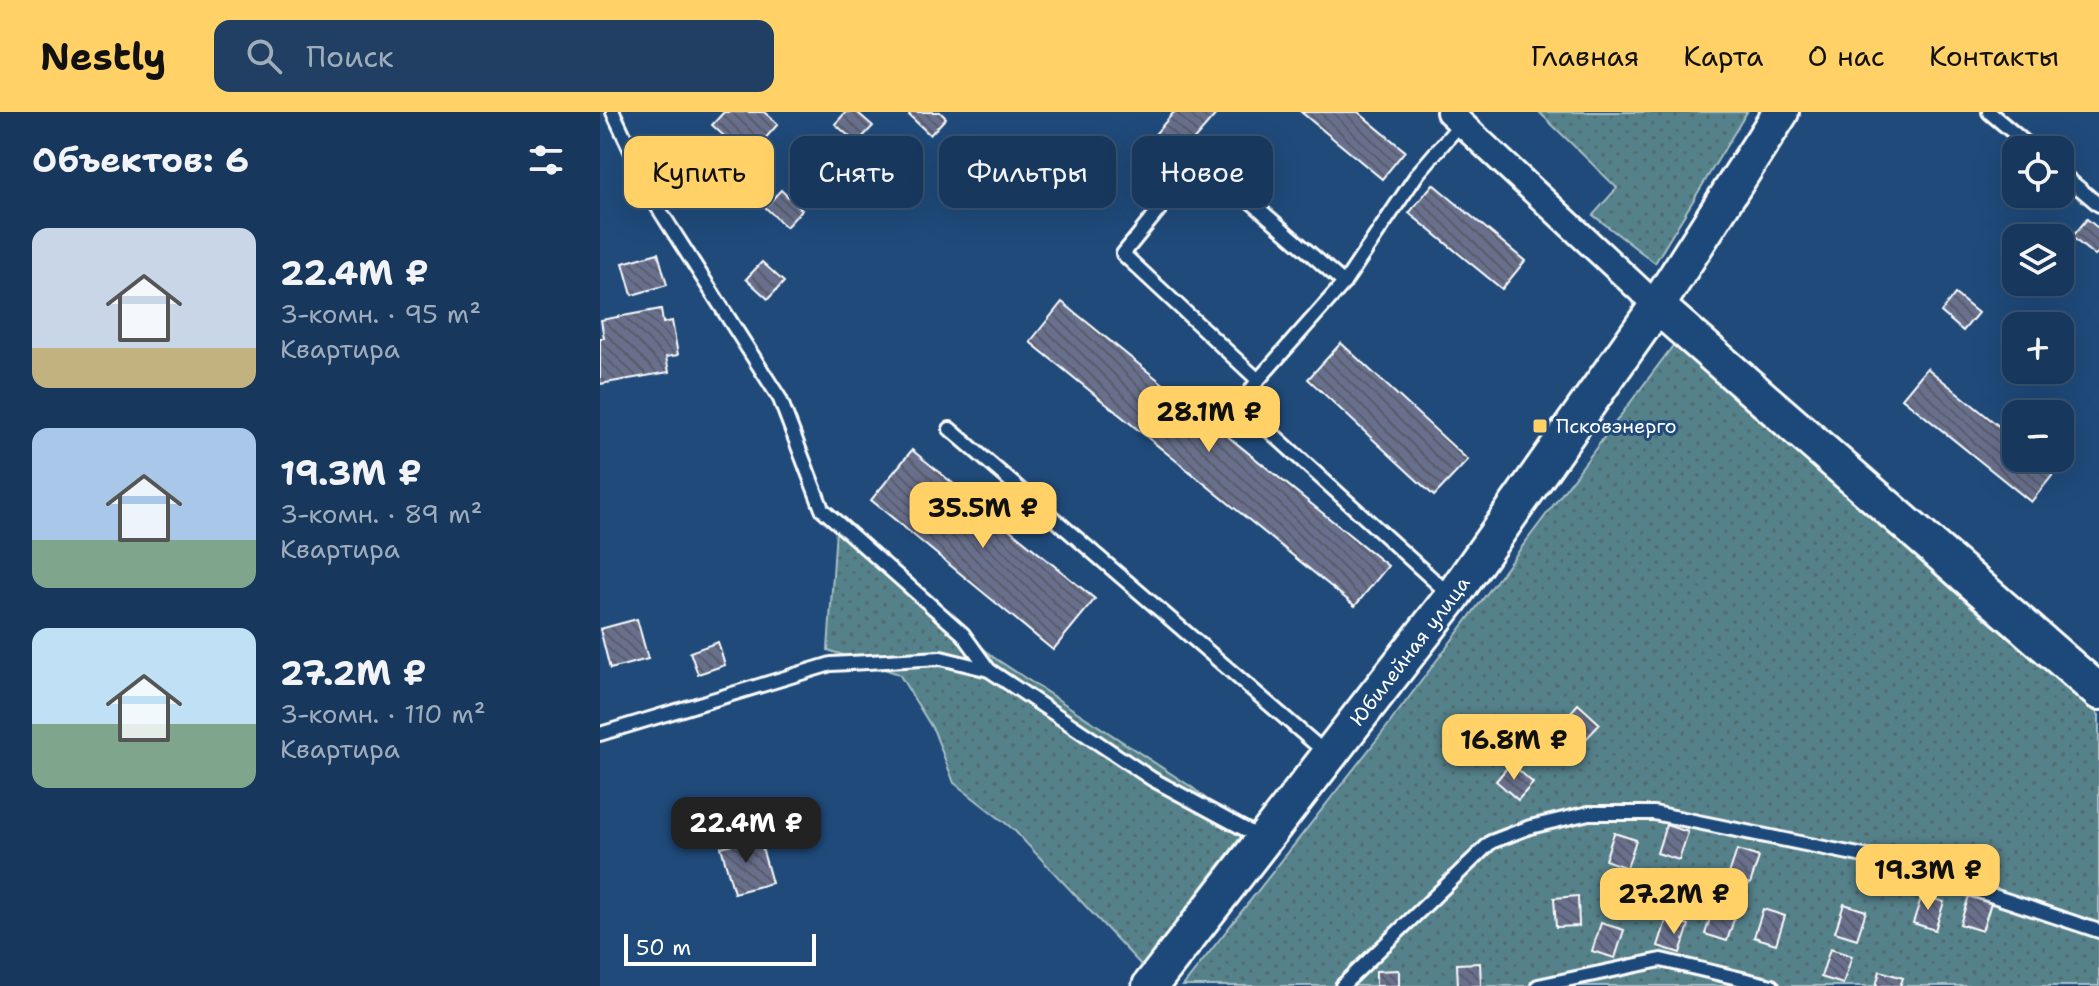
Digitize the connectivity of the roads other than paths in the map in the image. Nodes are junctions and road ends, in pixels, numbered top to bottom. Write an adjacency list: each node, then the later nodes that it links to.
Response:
1 (613, 112): 13 (lane)
2 (1781, 112): 9 (street, Юбилейная улица)
3 (1989, 112): 5 (lane)
4 (1455, 118): 8 (lane); 9 (street)
5 (2017, 136)
6 (2074, 184): 7 (lane)
7 (2099, 205)
8 (1344, 283): 10 (lane); 10 (lane)
9 (1657, 306): 12 (street, Юбилейная улица); 14 (street)
10 (1258, 380): 12 (lane)
11 (950, 429): 16 (lane)
12 (1452, 597): 16 (street, Юбилейная улица)
13 (989, 670): 15 (lane); 17 (lane)
14 (2099, 692)
15 (600, 734)
16 (1327, 754): 17 (street, Юбилейная улица)
17 (1261, 838): 19 (street, Юбилейная улица)
18 (2099, 931): 20 (lane)
19 (1151, 986)
20 (1342, 986)
21 (1538, 986): 22 (lane)
22 (1772, 986)

